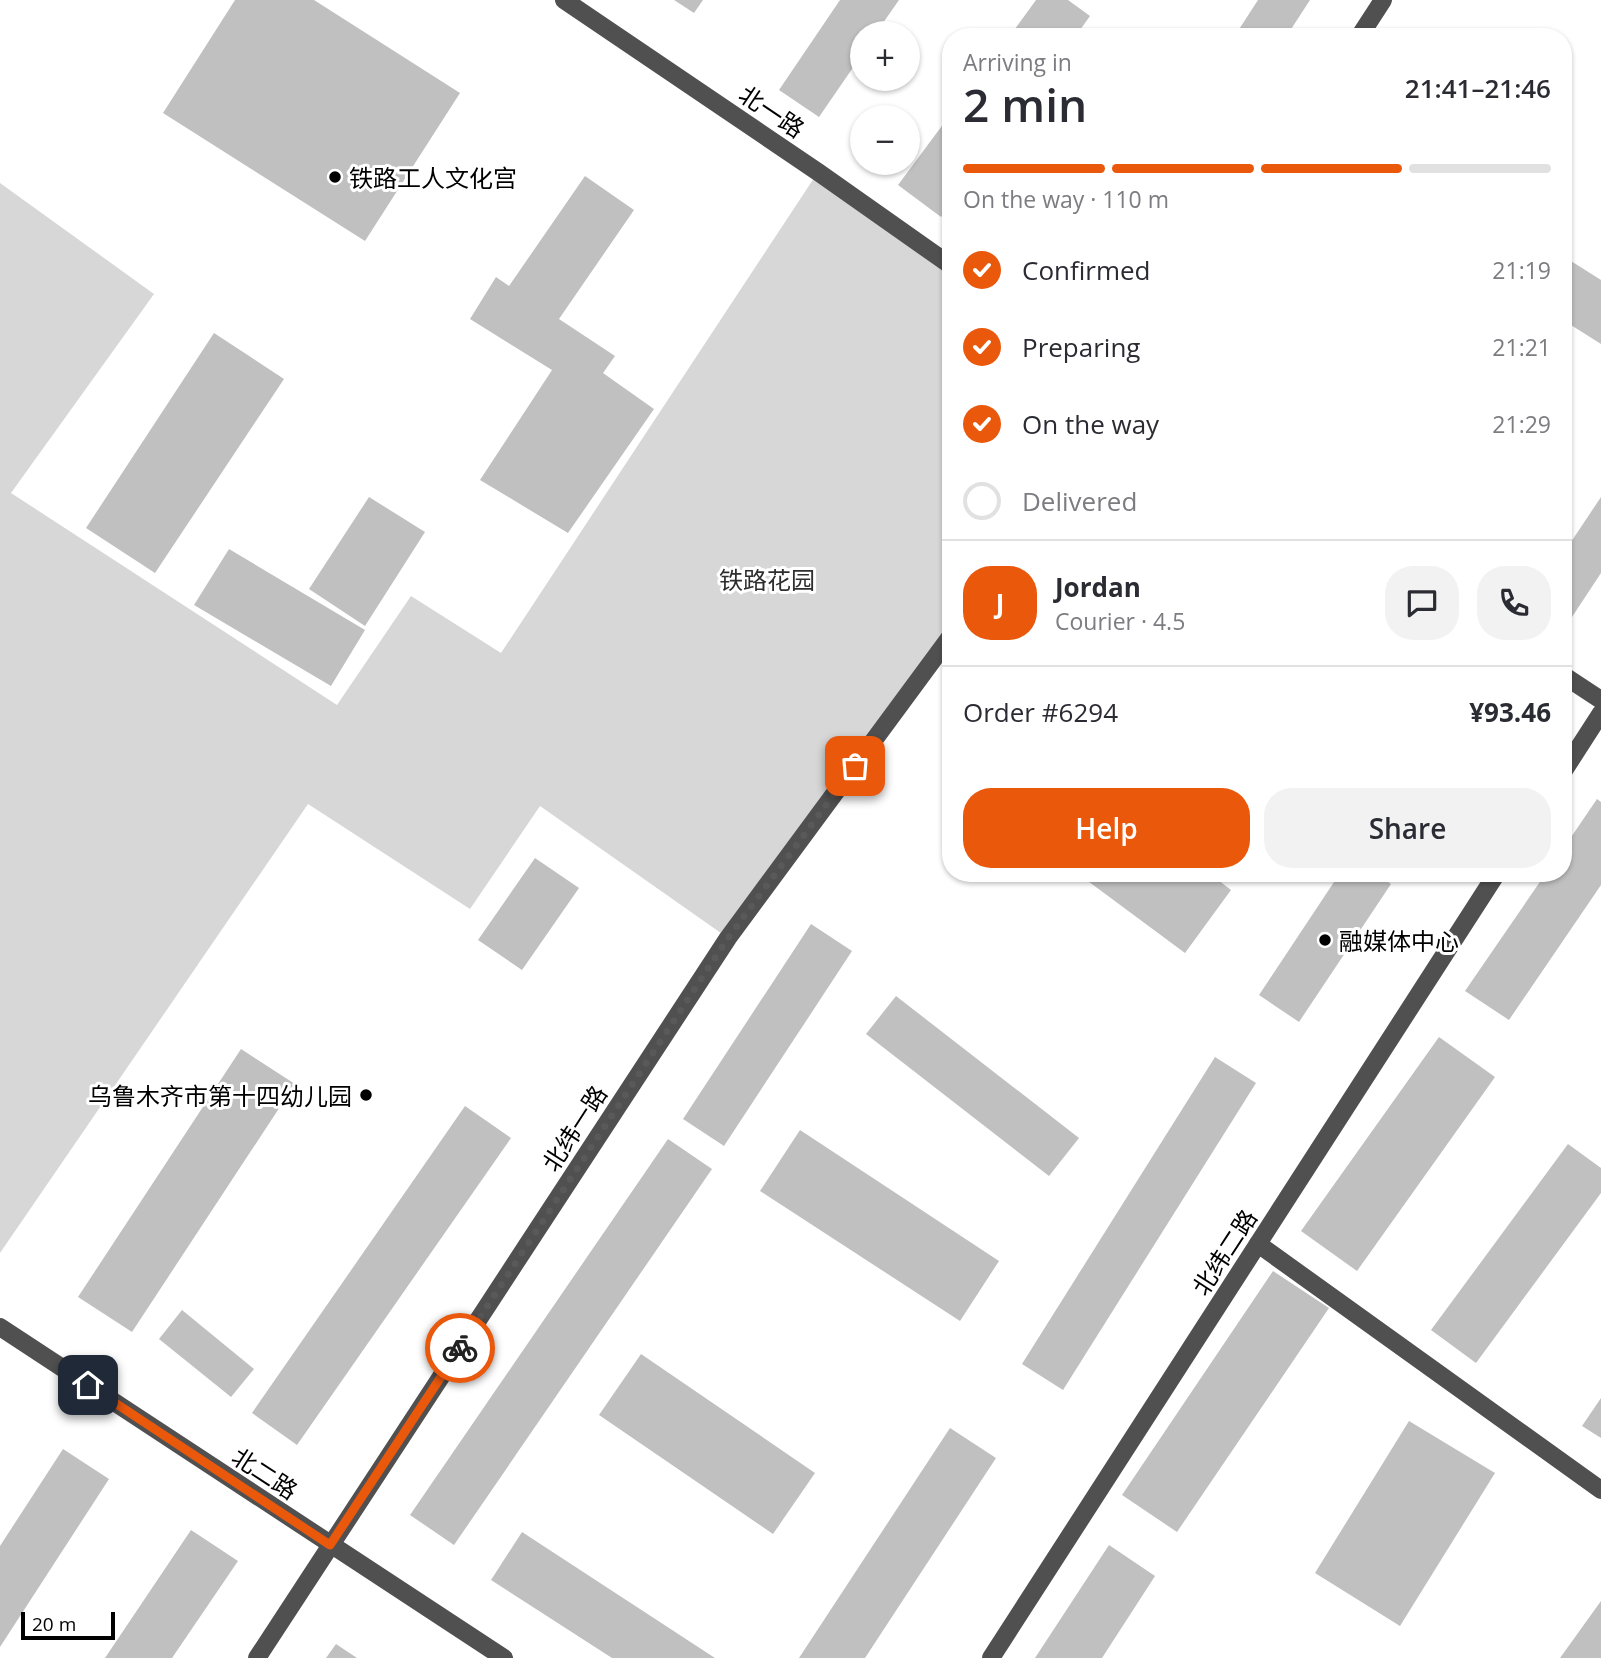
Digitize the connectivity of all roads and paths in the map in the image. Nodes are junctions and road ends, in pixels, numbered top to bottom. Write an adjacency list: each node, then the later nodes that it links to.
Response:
1 (564, 0): 4 (street, 北一路)
2 (1383, 0): 3 (street)
3 (1365, 28)
4 (942, 260)
5 (942, 648): 14 (street, 北纬一路)
6 (1572, 681): 7 (street)
7 (1601, 700)
8 (1601, 713): 9 (street)
9 (1572, 758)
10 (1491, 882): 11 (street, 北纬二路)
11 (1258, 1244): 13 (street); 17 (street, 北纬二路)
12 (0, 1327): 14 (street, 北二路)
13 (1601, 1490)
14 (330, 1545): 15 (street, 北纬一路); 16 (street, 北二路)
15 (257, 1658)
16 (504, 1658)
17 (991, 1658)

